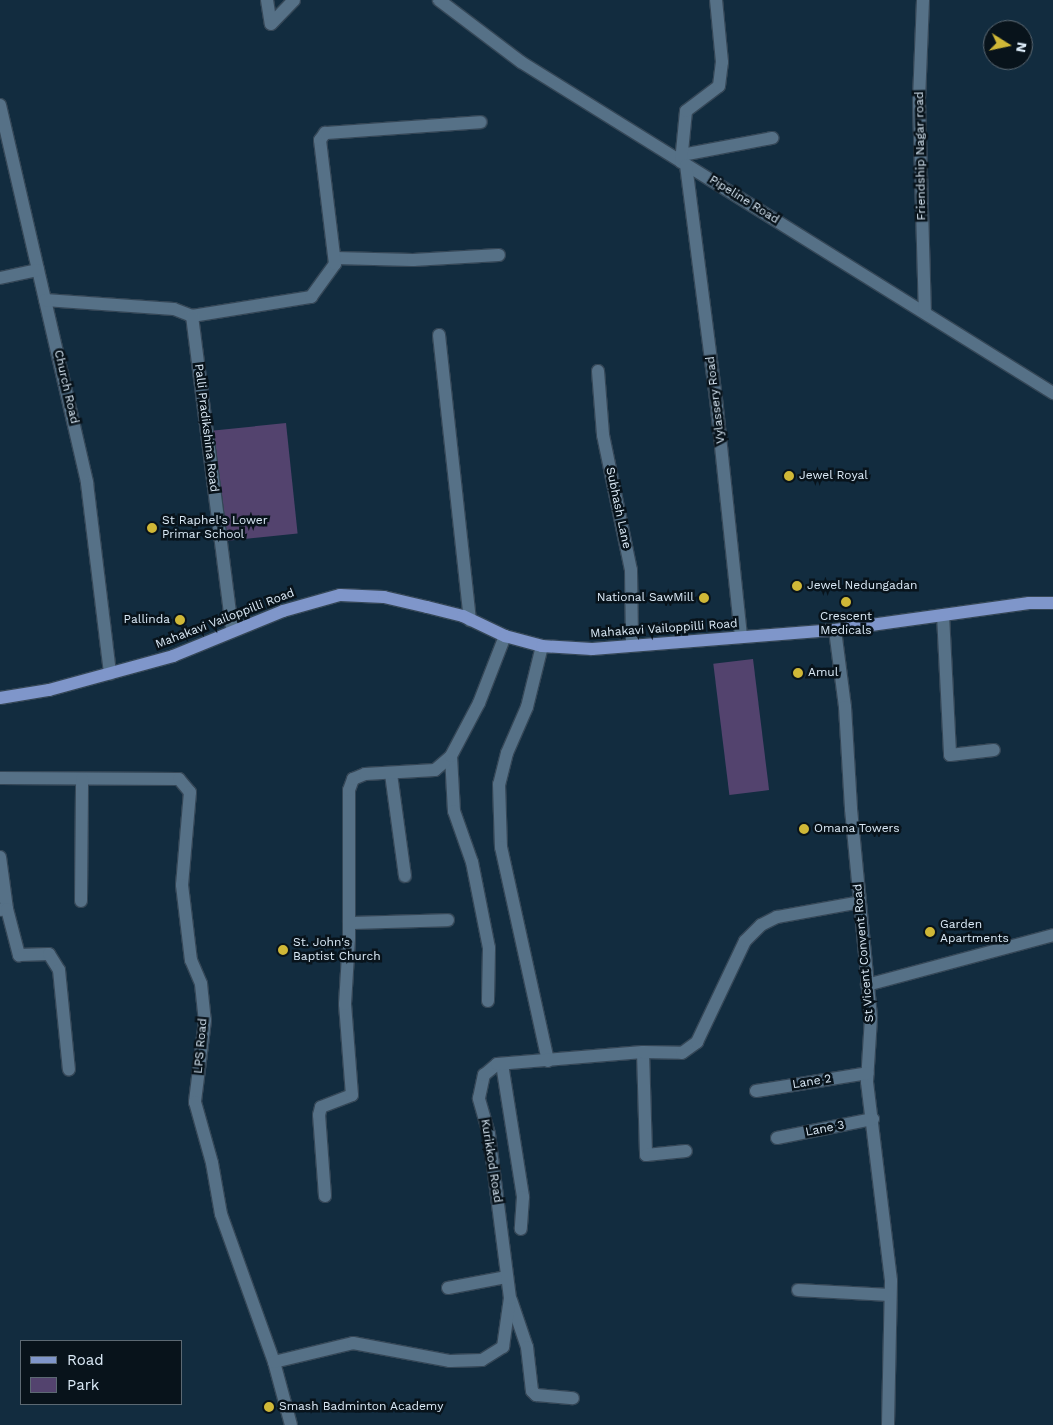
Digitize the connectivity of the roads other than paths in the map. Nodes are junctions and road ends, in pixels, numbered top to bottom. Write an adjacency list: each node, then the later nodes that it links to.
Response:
1 (267, 0): 2 (street)
2 (294, 0)
3 (439, 0): 9 (street, Pipeline Road)
4 (716, 0): 9 (street, Vylassery Road)
5 (923, 0): 15 (street, Friendship Nagar road)
6 (0, 104): 12 (street, Church Road)
7 (481, 122): 11 (street)
8 (772, 138): 9 (street)
9 (683, 160): 15 (street, Pipeline Road); 26 (street, Vylassery Road)
10 (499, 255): 11 (street)
11 (335, 258): 16 (street)
12 (38, 270): 13 (street); 14 (street, Church Road)
13 (0, 278)
14 (46, 300): 16 (street); 29 (street, Church Road)
15 (925, 312): 19 (street, Pipeline Road)
16 (192, 316): 23 (street, Palli Pradikshina Road)
17 (439, 334): 22 (street)
18 (598, 371): 27 (street, Subhash Lane)
19 (1053, 393)
20 (1053, 603): 21 (main road, Mahakavi Vailoppilli Road)
21 (942, 615): 24 (main road, Mahakavi Vailoppilli Road); 31 (street)
22 (470, 620): 23 (main road, Mahakavi Vailoppilli Road); 25 (main road, Mahakavi Vailoppilli Road)
23 (232, 630): 29 (main road, Mahakavi Vailoppilli Road)
24 (835, 630): 26 (main road, Mahakavi Vailoppilli Road); 39 (street, St Vicent Convent Road)
25 (505, 636): 28 (main road, Mahakavi Vailoppilli Road); 32 (street)
26 (741, 636): 27 (main road, Mahakavi Vailoppilli Road)
27 (632, 645): 28 (main road, Mahakavi Vailoppilli Road)
28 (542, 646): 47 (street)
29 (110, 674): 30 (main road, Mahakavi Vailoppilli Road)
30 (0, 698)
31 (994, 750)
32 (451, 756): 33 (street); 45 (street)
33 (391, 774): 37 (street); 42 (street)
34 (0, 778): 35 (street, LPS Road)
35 (82, 779): 38 (street); 62 (street, LPS Road)
36 (0, 856): 40 (street)
37 (406, 876)
38 (81, 901)
39 (860, 902): 44 (street, St Vicent Convent Road); 46 (street)
40 (4, 910): 49 (street)
41 (448, 920): 42 (street)
42 (349, 923): 55 (street)
43 (1053, 935): 44 (street)
44 (867, 986): 50 (street, St Vicent Convent Road)
45 (488, 1001)
46 (643, 1052): 47 (street); 54 (street)
47 (548, 1061): 48 (street)
48 (502, 1064): 56 (street); 57 (street, Kurikkod Road)
49 (68, 1070)
50 (868, 1073): 51 (street, Lane 2); 52 (street, St Vicent Convent Road)
51 (756, 1091)
52 (872, 1119): 53 (street, Lane 3); 60 (street, St Vicent Convent Road)
53 (778, 1138)
54 (686, 1151)
55 (325, 1196)
56 (521, 1229)
57 (507, 1277): 58 (street); 61 (street, Kurikkod Road)
58 (448, 1288)
59 (798, 1290): 60 (street)
60 (889, 1295): 65 (street, St Vicent Convent Road)
61 (510, 1298): 62 (street, Kurikkod Road); 63 (street)
62 (274, 1362): 64 (street, LPS Road)
63 (573, 1398)
64 (291, 1425)
65 (888, 1425)

